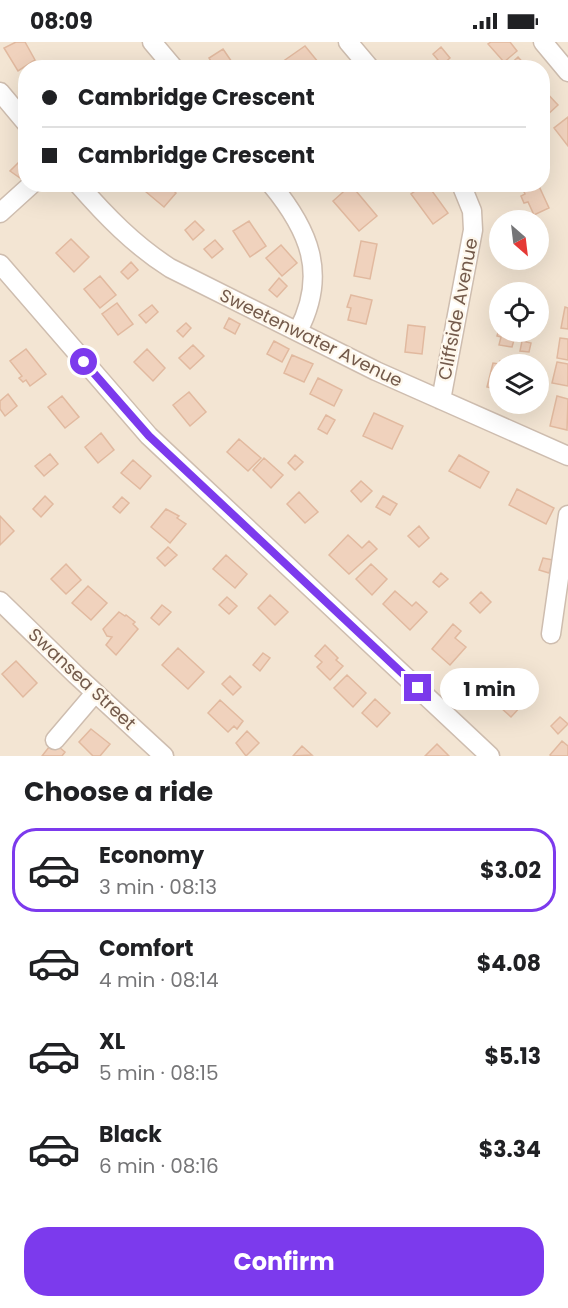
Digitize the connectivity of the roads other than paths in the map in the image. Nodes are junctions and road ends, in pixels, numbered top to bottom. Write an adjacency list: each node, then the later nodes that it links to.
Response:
1 (152, 42): 4 (street)
2 (348, 42): 5 (street)
3 (543, 42): 6 (street)
4 (167, 60)
5 (363, 60)
6 (568, 72)
7 (0, 92): 8 (street)
8 (18, 114)
9 (23, 192): 13 (street)
10 (85, 192): 15 (street, Sweetenwater Avenue)
11 (277, 192): 15 (street)
12 (464, 192): 16 (street, Cliffside Avenue)
13 (0, 213)
14 (0, 264): 24 (street)
15 (298, 331): 16 (street, Sweetenwater Avenue)
16 (441, 400): 17 (street, Sweetenwater Avenue)
17 (568, 456)
18 (568, 515): 20 (street)
19 (0, 601): 21 (street, Swansea Street)
20 (551, 634)
21 (95, 693): 22 (street); 23 (street, Swansea Street)
22 (55, 740)
23 (164, 756)
24 (490, 756)

